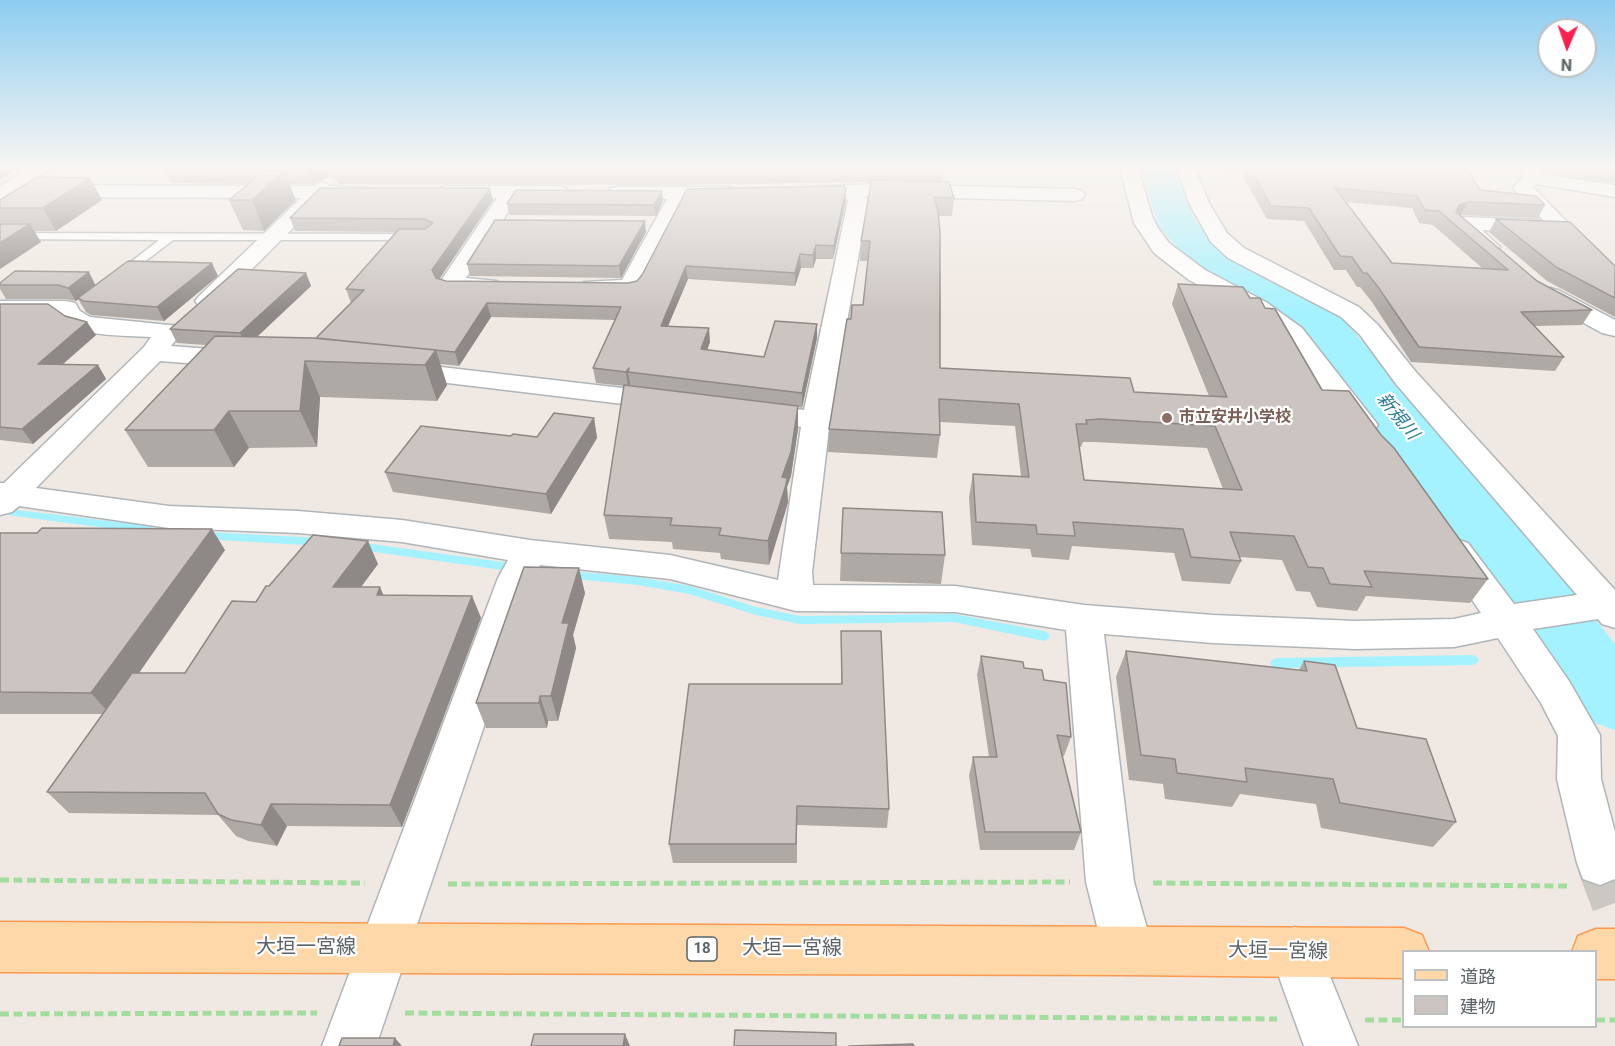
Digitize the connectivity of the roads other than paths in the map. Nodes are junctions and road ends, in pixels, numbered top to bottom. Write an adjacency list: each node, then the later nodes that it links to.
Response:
1 (294, 217): 14 (street)
2 (495, 217): 8 (street)
3 (667, 217): 11 (street)
4 (855, 217): 28 (street)
5 (1144, 217): 29 (street)
6 (1207, 217): 34 (street)
7 (1551, 217): 16 (street)
8 (491, 223): 9 (street); 19 (street)
9 (514, 223)
10 (640, 224): 11 (street)
11 (663, 224): 20 (street)
12 (0, 236): 13 (lane)
13 (171, 236): 14 (lane); 18 (lane)
14 (274, 236): 15 (lane); 23 (street)
15 (429, 237)
16 (1503, 259)
17 (1529, 281): 22 (street)
18 (110, 285)
19 (506, 286)
20 (573, 287)
21 (0, 308): 23 (street)
22 (1615, 328)
23 (176, 329): 24 (street); 30 (street)
24 (258, 360)
25 (371, 367): 26 (street)
26 (685, 403)
27 (729, 409): 28 (street)
28 (816, 420): 33 (street)
29 (1379, 445)
30 (4, 499): 32 (street)
31 (1440, 528): 36 (street)
32 (524, 564): 33 (street); 39 (street)
33 (796, 598): 35 (street)
34 (1607, 606): 36 (street)
35 (1084, 619): 36 (street); 40 (street)
36 (1513, 620): 37 (street)
37 (1590, 874)
38 (0, 947): 39 (main road, 大垣一宮線 / 18)
39 (382, 949): 40 (main road, 大垣一宮線 / 18); 45 (street)
40 (1128, 950): 41 (main road, 大垣一宮線 / 18)
41 (1295, 952): 42 (main road, 大垣一宮線 / 18); 46 (street)
42 (1402, 952)
43 (1597, 954): 44 (main road)
44 (1615, 954)
45 (355, 1029)
46 (1326, 1033)

